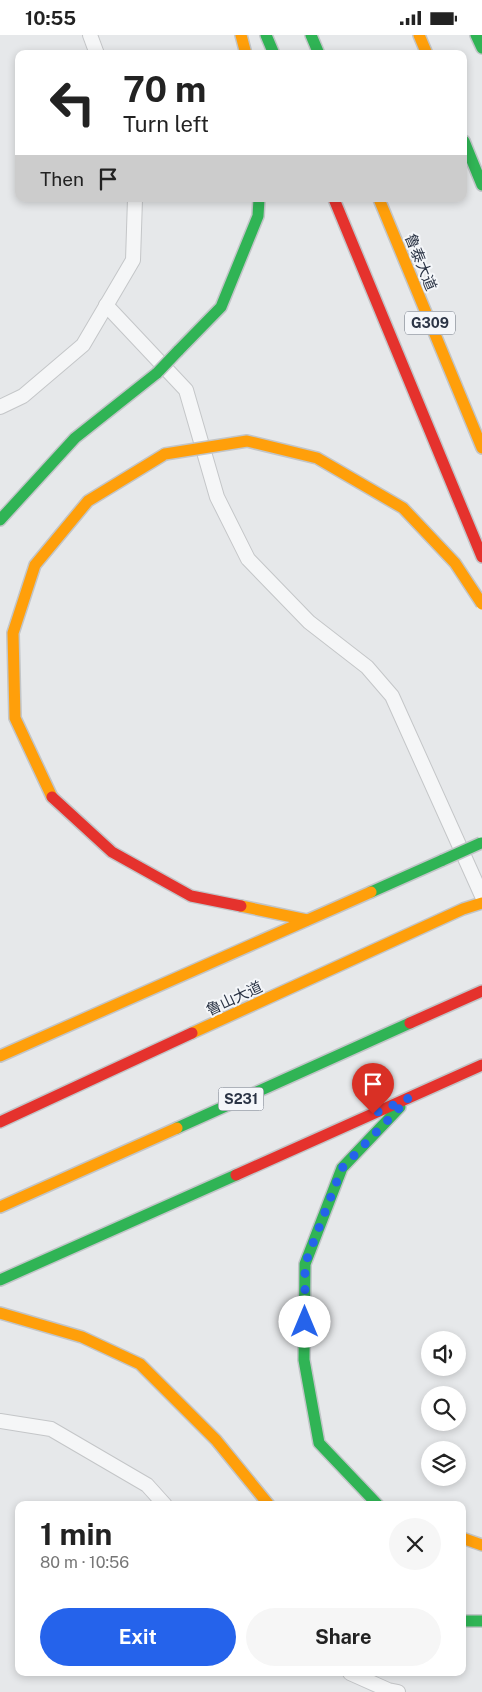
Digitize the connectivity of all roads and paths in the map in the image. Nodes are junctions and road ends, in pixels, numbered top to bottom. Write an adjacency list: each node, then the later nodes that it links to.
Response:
1 (90, 35): 8 (lane)
2 (241, 35): 9 (main road)
3 (266, 35): 10 (main road)
4 (311, 35): 11 (main road)
5 (419, 35): 12 (main road)
6 (476, 35): 7 (main road)
7 (482, 48)
8 (96, 50)
9 (245, 50)
10 (272, 50)
11 (317, 50)
12 (425, 50)
13 (467, 148): 14 (main road)
14 (482, 185)
15 (135, 202): 19 (lane)
16 (259, 202): 22 (main road, bridge)
17 (335, 202): 23 (main road)
18 (380, 202): 21 (main road, 鲁泰大道 / G309)
19 (106, 305): 20 (lane); 26 (lane)
20 (0, 407)
21 (482, 447)
22 (0, 520)
23 (482, 557)
24 (482, 604): 28 (main road, bridge)
25 (481, 843): 28 (main road, bridge)
26 (482, 896)
27 (482, 903): 33 (main road, 鲁山大道)
28 (306, 920): 30 (main road)
29 (482, 991): 34 (main road, S231)
30 (0, 1056)
31 (482, 1065): 32 (main road)
32 (409, 1098): 35 (main road); 40 (main road)
33 (0, 1122)
34 (0, 1207)
35 (0, 1280)
36 (0, 1313): 39 (main road)
37 (0, 1421): 38 (lane)
38 (161, 1501)
39 (266, 1501)
40 (374, 1501)
41 (466, 1539): 42 (main road)
42 (482, 1545)
43 (466, 1621): 44 (main road)
44 (482, 1621)
45 (357, 1676): 46 (lane)
46 (398, 1692)

